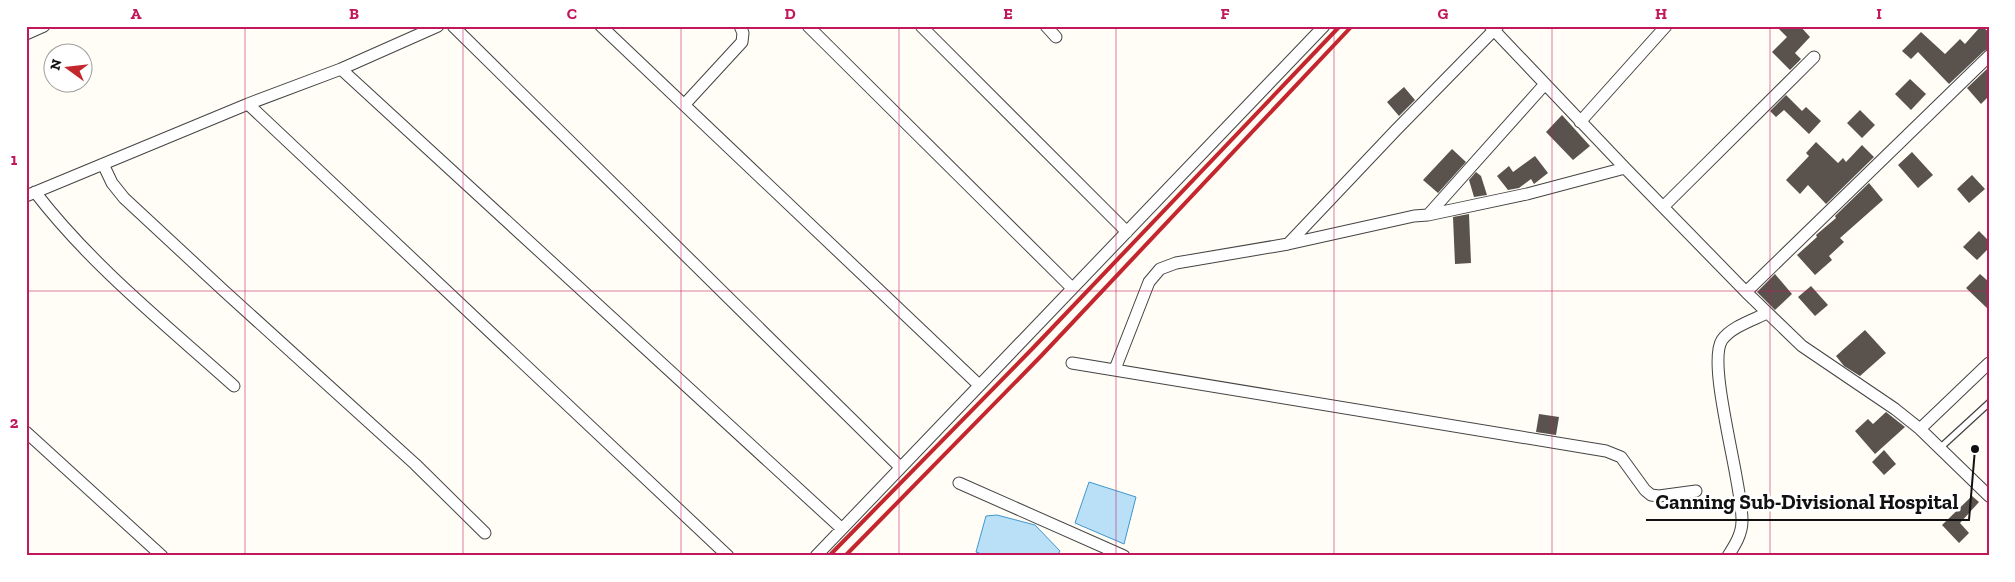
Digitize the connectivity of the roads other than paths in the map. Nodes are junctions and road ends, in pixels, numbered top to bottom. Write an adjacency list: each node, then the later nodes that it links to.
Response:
1 (44, 26): 12 (street)
2 (438, 26): 16 (street)
3 (453, 26): 40 (street)
4 (601, 26): 19 (street)
5 (740, 26): 19 (street)
6 (808, 26): 28 (street)
7 (921, 26): 26 (street)
8 (1046, 26): 13 (street)
9 (1324, 26): 26 (street)
10 (1666, 26): 20 (street)
11 (1494, 28): 17 (street); 27 (street)
12 (26, 34)
13 (1056, 37)
14 (1989, 56): 29 (street)
15 (1814, 57): 24 (street)
16 (340, 69): 18 (street); 44 (street)
17 (1545, 84): 20 (street); 25 (street)
18 (248, 104): 21 (street); 47 (street)
19 (684, 105): 34 (street)
20 (1580, 122): 22 (street)
21 (103, 164): 23 (street); 45 (street)
22 (1624, 168): 24 (street); 25 (street)
23 (30, 194): 35 (street)
24 (1663, 207): 29 (street)
25 (1428, 215): 27 (street)
26 (1127, 232): 28 (street)
27 (1288, 244): 33 (street)
28 (1072, 288): 34 (street)
29 (1746, 292): 30 (street)
30 (1767, 312): 37 (street); 50 (street)
31 (1072, 363): 33 (street)
32 (1989, 363): 37 (street)
33 (1115, 369): 42 (street)
34 (979, 385): 40 (street)
35 (234, 386)
36 (1989, 403): 39 (lane)
37 (1920, 428): 39 (street)
38 (26, 432): 46 (street)
39 (1940, 448): 43 (street)
40 (900, 467): 44 (street)
41 (960, 482): 49 (street)
42 (1696, 491)
43 (1989, 496)
44 (841, 528): 48 (street)
45 (485, 533)
46 (162, 556)
47 (728, 556)
48 (816, 556)
49 (1124, 556)
50 (1728, 556)

